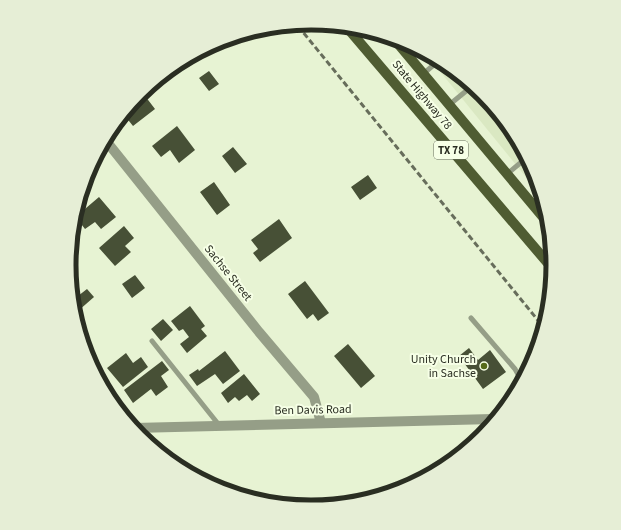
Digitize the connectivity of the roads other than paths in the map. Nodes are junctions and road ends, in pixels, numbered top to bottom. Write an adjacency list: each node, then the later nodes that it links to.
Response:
1 (353, 34): 11 (main road, State Highway 78 / TX 78)
2 (402, 49): 4 (main road, State Highway 78 / TX 78)
3 (434, 65): 4 (lane)
4 (423, 74): 6 (main road, State Highway 78 / TX 78)
5 (467, 90): 6 (lane)
6 (449, 105): 9 (main road, State Highway 78 / TX 78)
7 (109, 144): 16 (street, Sachse Street)
8 (521, 162): 9 (lane)
9 (507, 174): 10 (main road, State Highway 78 / TX 78)
10 (539, 213)
11 (546, 261)
12 (471, 318): 14 (lane)
13 (152, 342): 17 (lane)
14 (518, 375)
15 (488, 419): 16 (street, Ben Davis Road)
16 (321, 423): 17 (street, Ben Davis Road)
17 (220, 426): 18 (street, Ben Davis Road)
18 (141, 428)

